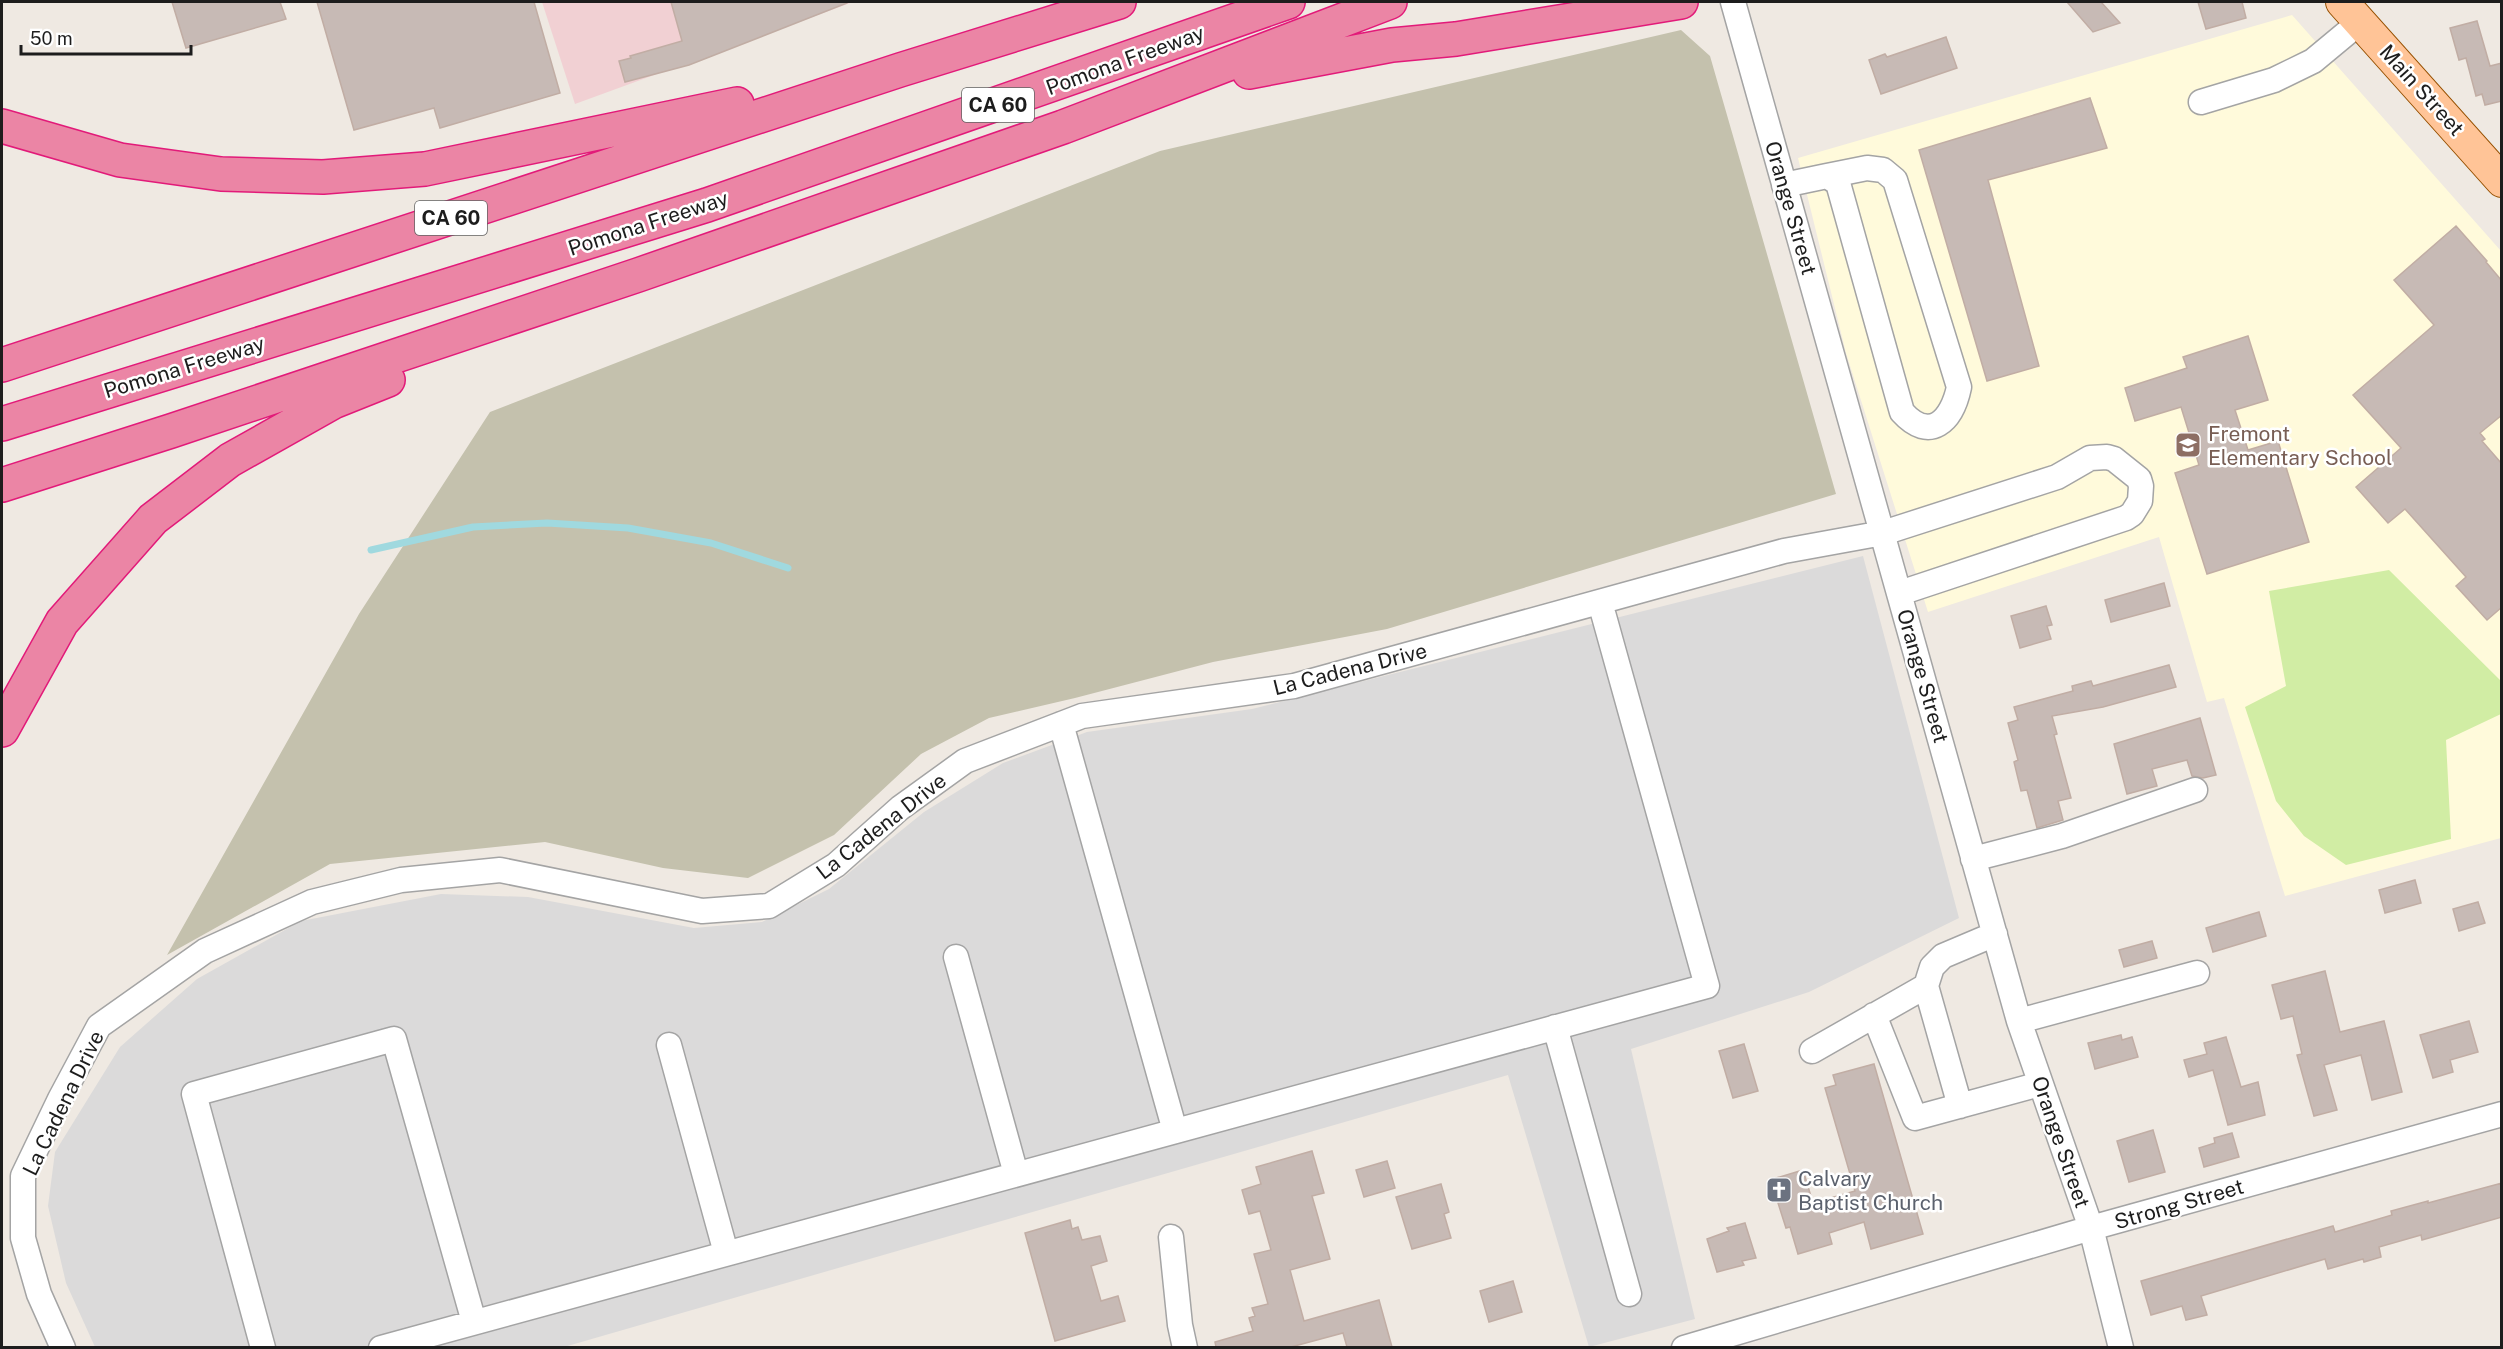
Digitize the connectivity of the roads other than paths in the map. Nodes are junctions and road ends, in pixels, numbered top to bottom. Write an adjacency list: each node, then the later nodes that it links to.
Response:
1 (1107, 2): 8 (highway)
2 (1119, 2): 8 (highway, CA 60)
3 (1288, 2): 18 (highway, Pomona Freeway / CA 60)
4 (1390, 2): 12 (highway)
5 (1681, 2): 12 (highway)
6 (1733, 2): 15 (street, Orange Street)
7 (2351, 12): 10 (street); 14 (main road, Main Street)
8 (1067, 18): 9 (highway, CA 60)
9 (900, 70): 11 (highway); 17 (highway, CA 60)
10 (2201, 102)
11 (2, 126)
12 (1063, 127): 16 (highway)
13 (1827, 176): 13 (street); 15 (street)
14 (2502, 181)
15 (1784, 185): 20 (street, Orange Street)
16 (638, 275): 19 (highway); 24 (highway)
17 (2, 365)
18 (2, 424)
19 (2, 485)
20 (1883, 533): 21 (street, Orange Street); 21 (street, La Cadena Drive); 22 (street, La Cadena Drive)
21 (1900, 593): 26 (street, Orange Street)
22 (1600, 602): 23 (street, La Cadena Drive); 33 (street)
23 (1061, 724): 39 (street); 46 (street, La Cadena Drive)
24 (2, 730)
25 (2195, 790): 26 (street)
26 (1973, 859): 27 (street, Orange Street)
27 (1995, 934): 30 (street); 32 (street, Orange Street)
28 (956, 957): 40 (street)
29 (2197, 973): 32 (street)
30 (1926, 986): 31 (street); 37 (street)
31 (1874, 1015): 35 (street); 37 (street)
32 (2019, 1021): 36 (street, Orange Street)
33 (1555, 1027): 39 (street); 44 (street)
34 (669, 1045): 43 (street)
35 (1812, 1051)
36 (2040, 1084): 37 (street); 41 (street, Orange Street)
37 (1960, 1106)
38 (2502, 1114): 41 (street, Strong Street)
39 (1175, 1131): 40 (street)
40 (1016, 1174): 43 (street)
41 (2091, 1228): 50 (street, Strong Street); 51 (street, Orange Street)
42 (1171, 1237): 49 (street)
43 (726, 1253): 45 (street)
44 (1629, 1294)
45 (474, 1322): 47 (street); 48 (street)
46 (63, 1347)
47 (263, 1347)
48 (381, 1347)
49 (1185, 1347)
50 (1684, 1347)
51 (2121, 1347)

